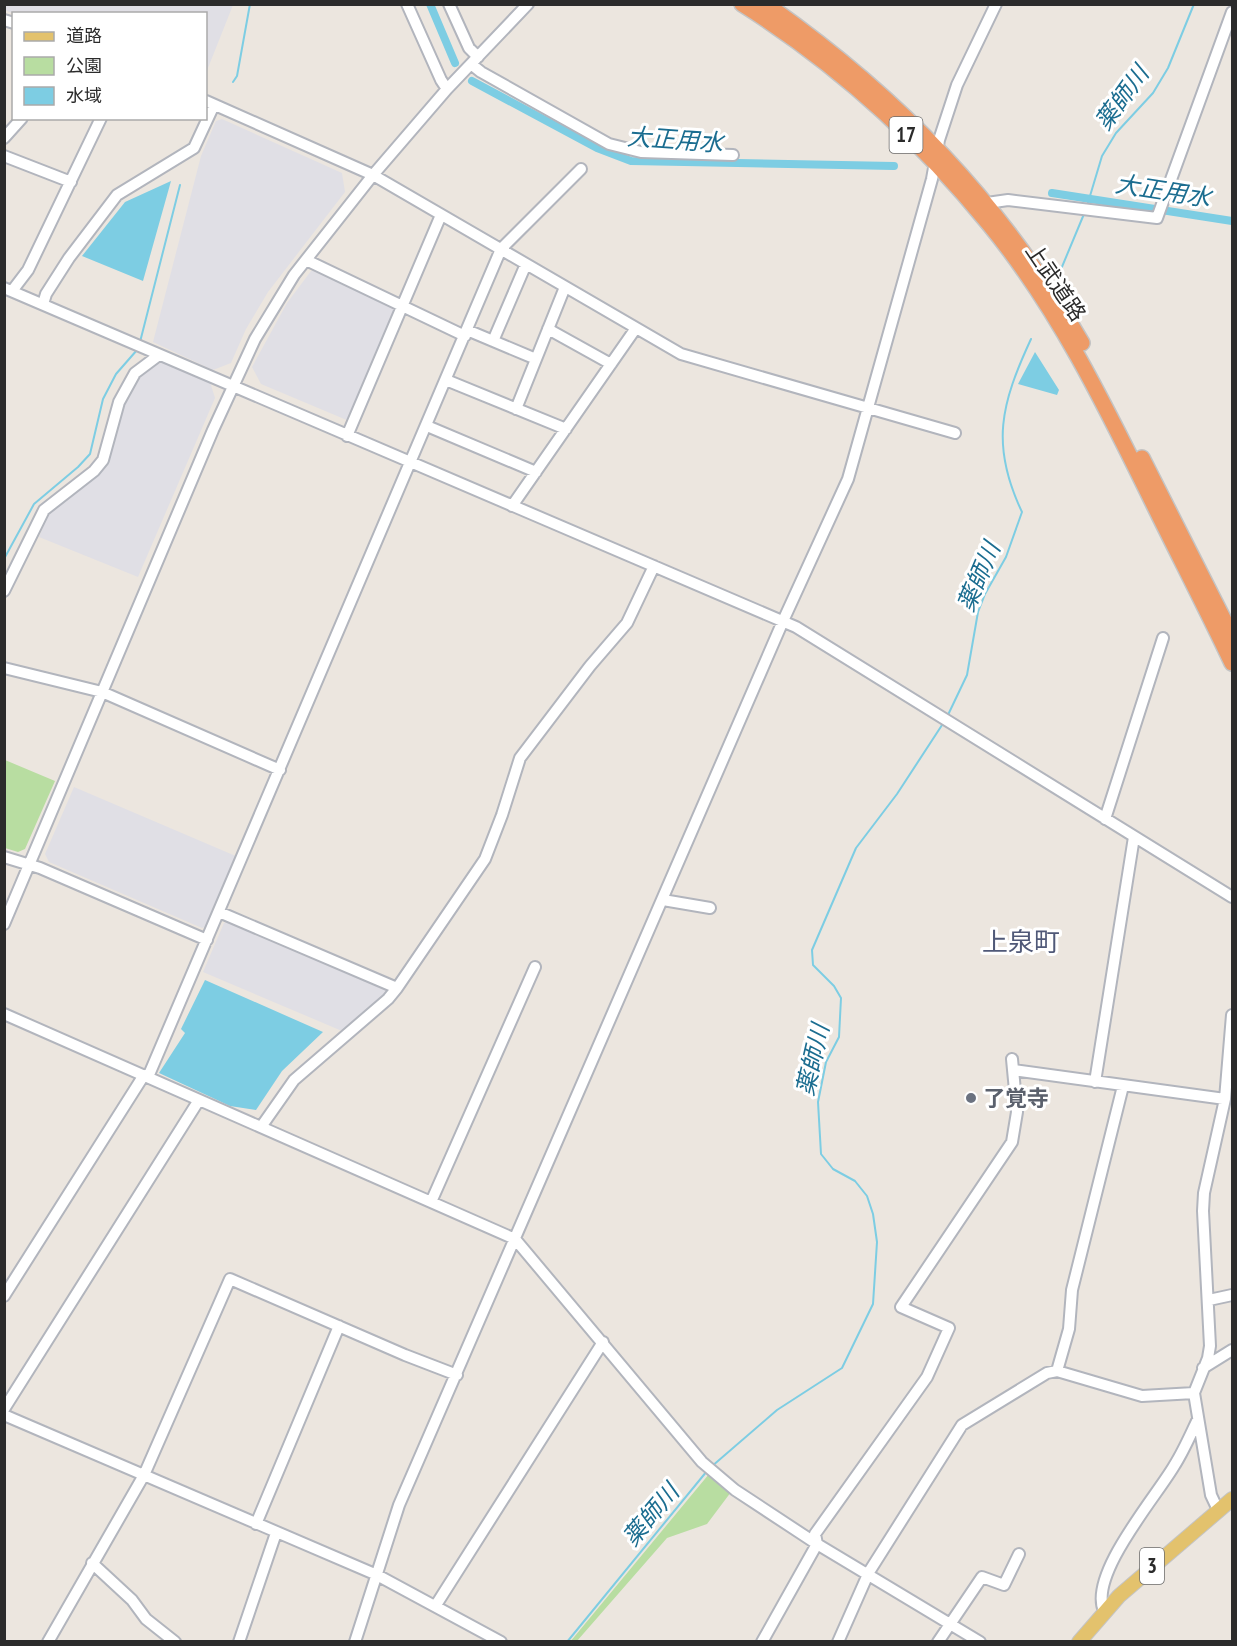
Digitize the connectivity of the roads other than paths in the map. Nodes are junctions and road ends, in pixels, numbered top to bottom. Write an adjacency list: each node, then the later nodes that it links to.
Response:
1 (407, 4): 9 (street)
2 (449, 4): 8 (street)
3 (528, 4): 8 (street)
4 (742, 4): 18 (highway, 上武道路 / 17)
5 (766, 4): 15 (highway, 上武道路 / 17)
6 (996, 4): 15 (street)
7 (1233, 12): 22 (street)
8 (474, 61): 9 (street); 16 (street)
9 (447, 89): 20 (street)
10 (210, 103): 20 (street)
11 (20, 120): 14 (street)
12 (100, 120): 21 (street)
13 (204, 120): 30 (street)
14 (4, 138)
15 (938, 149): 18 (street); 22 (highway, 上武道路 / 17)
16 (733, 155)
17 (4, 156): 21 (street)
18 (936, 165): 29 (highway, 上武道路 / 17); 43 (street)
19 (581, 169): 24 (street)
20 (373, 175): 23 (street); 25 (street)
21 (71, 182): 28 (street)
22 (987, 203): 29 (highway, 上武道路 / 17)
23 (441, 215): 24 (street); 31 (street)
24 (501, 249): 26 (street); 35 (street)
25 (306, 260): 31 (street); 41 (street)
26 (526, 264): 27 (street); 36 (street)
27 (565, 287): 33 (street); 34 (street)
28 (8, 290): 30 (street)
29 (1044, 290): 32 (highway, 上武道路 / 17)
30 (43, 304): 37 (street)
31 (402, 306): 35 (street); 47 (street)
32 (1060, 316): 54 (highway, 上武道路 / 17); 56 (highway, 上武道路 / 17)
33 (636, 328): 39 (street); 43 (street)
34 (548, 329): 38 (street); 39 (street)
35 (466, 333): 36 (street); 40 (street)
36 (493, 341): 38 (street)
37 (159, 355): 41 (street); 52 (street)
38 (536, 359): 42 (street)
39 (611, 364): 45 (street)
40 (446, 380): 42 (street); 44 (street)
41 (233, 387): 47 (street); 58 (street)
42 (516, 409): 45 (street)
43 (869, 409): 46 (street); 53 (street)
44 (427, 426): 48 (street); 49 (street)
45 (566, 429): 49 (street)
46 (955, 434)
47 (347, 436): 48 (street)
48 (412, 463): 50 (street); 59 (street)
49 (536, 472): 50 (street)
50 (512, 506): 51 (street)
51 (654, 566): 53 (street); 71 (street)
52 (4, 591)
53 (783, 621): 60 (street); 65 (street)
54 (1233, 636)
55 (1163, 638): 60 (street)
56 (1233, 663)
57 (4, 668): 58 (street)
58 (102, 692): 59 (street); 63 (street)
59 (280, 770): 67 (street)
60 (1105, 819): 61 (street)
61 (1134, 837): 64 (street); 75 (street)
62 (4, 857): 63 (street)
63 (30, 864): 68 (street); 69 (street)
64 (1233, 897)
65 (663, 900): 66 (street); 81 (street)
66 (710, 908)
67 (219, 912): 69 (street); 71 (street)
68 (4, 924)
69 (207, 940): 74 (street)
70 (535, 967): 80 (street)
71 (397, 988): 79 (street)
72 (4, 1014): 74 (street)
73 (1233, 1015): 77 (street)
74 (146, 1076): 78 (street); 83 (street)
75 (1095, 1082): 76 (street); 100 (street)
76 (1123, 1086): 77 (street); 89 (street)
77 (1225, 1099): 84 (street)
78 (199, 1100): 79 (street); 92 (street)
79 (261, 1127): 80 (street)
80 (431, 1202): 81 (street)
81 (514, 1239): 86 (street); 90 (street)
82 (1231, 1292): 84 (street)
83 (4, 1296)
84 (1209, 1300): 88 (street)
85 (339, 1326): 90 (street); 95 (street); 98 (street)
86 (603, 1342): 100 (street); 105 (street)
87 (1233, 1350): 88 (street)
88 (1203, 1368): 91 (street)
89 (1057, 1371): 91 (street); 103 (street)
90 (457, 1375): 104 (street)
91 (1194, 1393): 94 (street)
92 (4, 1409)
93 (4, 1415): 95 (street)
94 (1197, 1421): 97 (street); 106 (street)
95 (144, 1475): 98 (street); 102 (street)
96 (1233, 1499): 97 (main road, 3)
97 (1218, 1510): 106 (main road, 3)
98 (256, 1524): 99 (street)
99 (276, 1533): 104 (street); 110 (street)
100 (817, 1544): 103 (street); 113 (street)
101 (1019, 1554): 107 (street)
102 (92, 1563): 108 (street); 109 (street)
103 (868, 1572): 107 (street); 114 (street)
104 (377, 1575): 105 (street); 111 (street)
105 (436, 1605): 112 (street)
106 (1104, 1611): 117 (main road, 3)
107 (951, 1624): 115 (street); 116 (street)
108 (48, 1641)
109 (175, 1641)
110 (239, 1641)
111 (355, 1641)
112 (501, 1641)
113 (762, 1641)
114 (838, 1641)
115 (938, 1641)
116 (980, 1641)
117 (1079, 1641)

